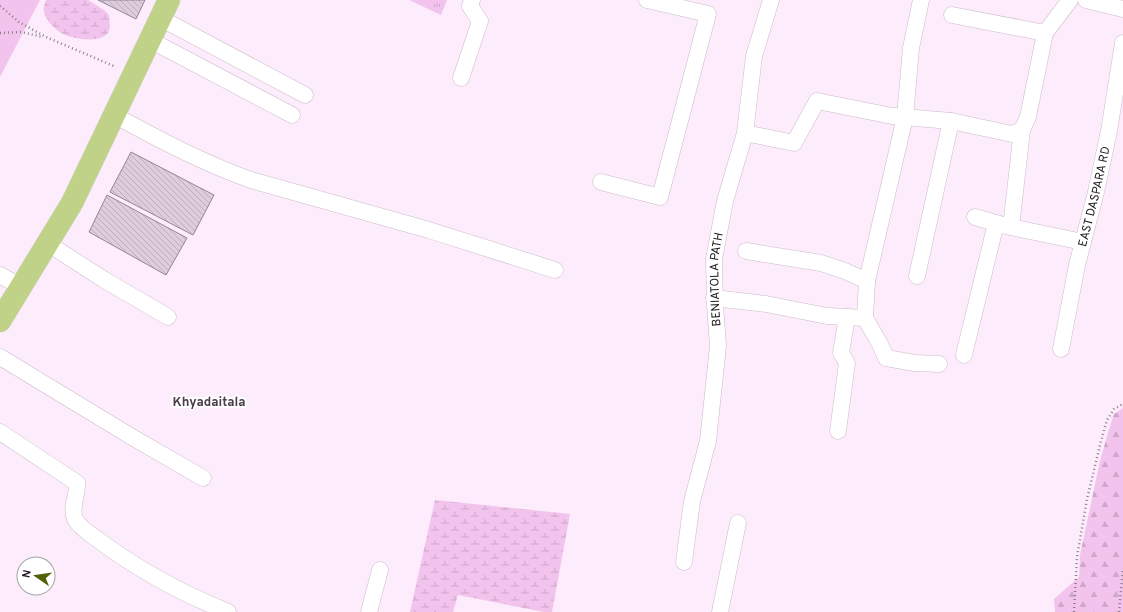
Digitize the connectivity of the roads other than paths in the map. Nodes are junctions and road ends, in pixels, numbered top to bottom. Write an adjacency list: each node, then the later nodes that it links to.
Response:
1 (472, 0): 13 (street)
2 (647, 0): 21 (street)
3 (771, 0): 20 (street, BENIATOLA PATH)
4 (921, 0): 17 (street)
5 (1070, 0): 10 (street)
6 (1086, 0): 8 (street)
7 (164, 9): 11 (highway); 14 (street)
8 (1123, 9)
9 (952, 15): 10 (street)
10 (1045, 34): 19 (street)
11 (150, 40): 15 (highway); 16 (street)
12 (1123, 43): 24 (street, EAST DASPARA RD)
13 (461, 78)
14 (305, 94)
15 (114, 115): 25 (highway); 27 (street)
16 (292, 115)
17 (905, 117): 18 (street); 20 (street); 30 (street)
18 (951, 121): 19 (street); 29 (street)
19 (1022, 130): 23 (street)
20 (745, 133): 32 (street, BENIATOLA PATH)
21 (601, 182)
22 (975, 217): 23 (street)
23 (1004, 225): 24 (street); 38 (street)
24 (1083, 242): 37 (street, EAST DASPARA RD)
25 (47, 243): 31 (highway); 33 (street)
26 (746, 251): 30 (street)
27 (555, 270)
28 (0, 275): 31 (street)
29 (917, 276)
30 (867, 281): 35 (street)
31 (21, 287): 36 (highway)
32 (714, 298): 34 (street); 45 (street, BENIATOLA PATH)
33 (168, 317)
34 (847, 317): 35 (street); 41 (street)
35 (865, 318): 40 (street)
36 (0, 321)
37 (1061, 349)
38 (964, 355)
39 (0, 357): 43 (street)
40 (939, 364)
41 (838, 431)
42 (0, 432): 47 (street)
43 (203, 478)
44 (738, 524): 49 (street)
45 (684, 562)
46 (380, 570): 48 (street)
47 (228, 612)
48 (369, 612)
49 (720, 612)

